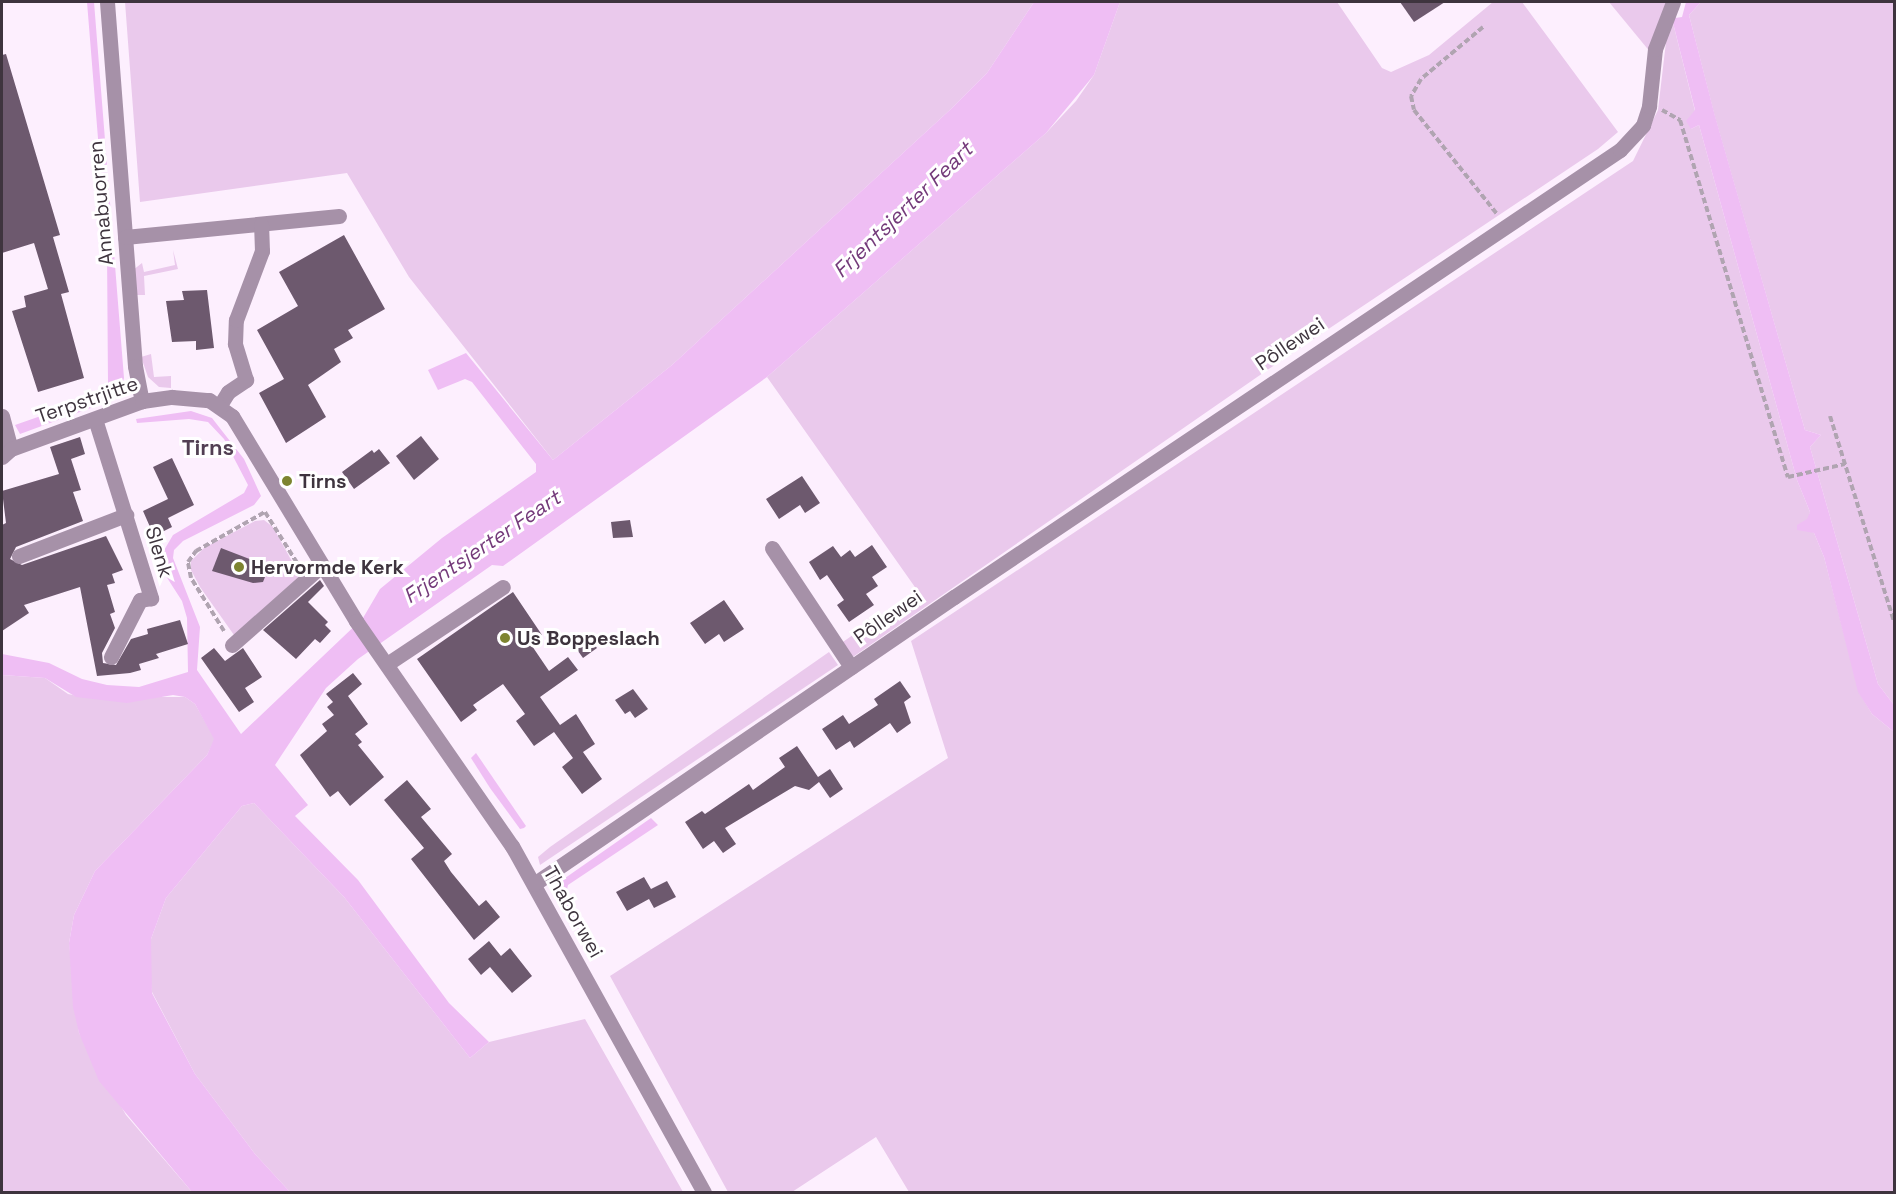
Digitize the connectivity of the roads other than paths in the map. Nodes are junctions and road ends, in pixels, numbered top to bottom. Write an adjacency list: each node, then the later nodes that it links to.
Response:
1 (106, 2): 5 (street, Annabuorren)
2 (1673, 2): 19 (street, Pôllewei)
3 (339, 216): 4 (street)
4 (261, 225): 5 (street); 7 (street)
5 (125, 237): 6 (street, Annabuorren)
6 (142, 401): 7 (street, Terpstrjitte); 9 (street, Terpstrjitte)
7 (220, 405): 14 (street)
8 (2, 416): 10 (street)
9 (95, 419): 10 (street, Terpstrjitte); 11 (street, Slenk)
10 (6, 453)
11 (126, 515): 13 (street, Slenk); 17 (street, Slenk)
12 (772, 549): 19 (street, Pôllewei)
13 (19, 556)
14 (322, 565): 16 (street); 18 (street, Thaborwei)
15 (503, 587): 18 (street)
16 (234, 643)
17 (111, 657)
18 (387, 664): 20 (street, Thaborwei)
19 (851, 667): 20 (street, Pôllewei)
20 (534, 884): 21 (street, Thaborwei)
21 (704, 1192)

